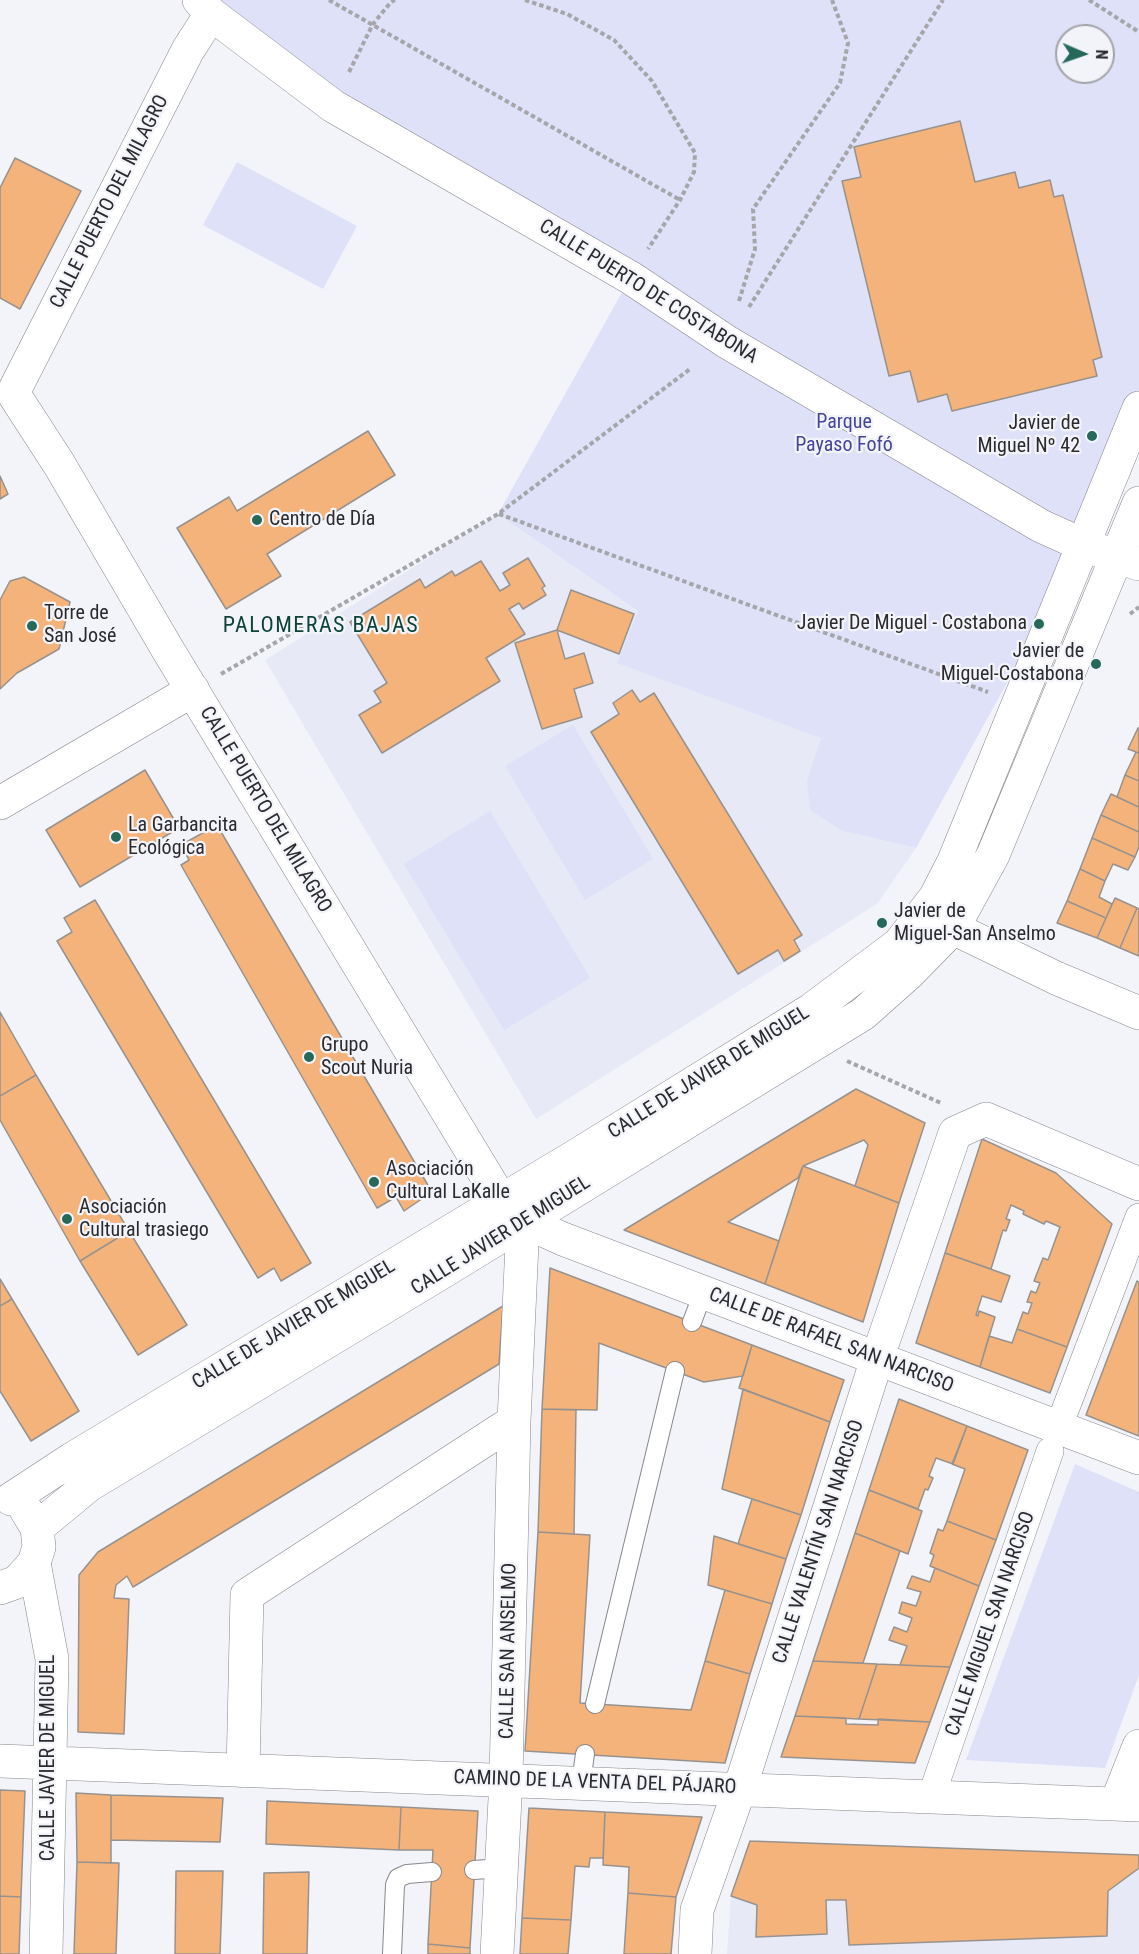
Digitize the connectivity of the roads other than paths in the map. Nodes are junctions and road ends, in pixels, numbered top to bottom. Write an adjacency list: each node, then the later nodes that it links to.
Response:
1 (205, 7): 2 (street, CALLE PUERTO DEL MILAGRO); 5 (street, CALLE PUERTO DE COSTABONA)
2 (7, 390): 7 (street, CALLE PUERTO DEL MILAGRO)
3 (1139, 408): 5 (street, CALLE DE JAVIER DE MIGUEL)
4 (1139, 503): 6 (street, CALLE JAVIER DE MIGUEL)
5 (1083, 545): 6 (street, CALLE PUERTO DE COSTABONA); 12 (street, CALLE DE JAVIER DE MIGUEL)
6 (1128, 560): 9 (street, CALLE JAVIER DE MIGUEL)
7 (193, 690): 8 (street); 12 (street, CALLE PUERTO DEL MILAGRO)
8 (0, 803)
9 (953, 928): 10 (street); 12 (street, CALLE JAVIER DE MIGUEL)
10 (1138, 1010)
11 (1139, 1184): 14 (street, CALLE VALENTÍN SAN NARCISO)
12 (512, 1211): 14 (street, CALLE DE RAFAEL SAN NARCISO); 17 (street, CALLE SAN ANSELMO); 20 (street, CALLE DE JAVIER DE MIGUEL); 21 (street, CALLE JAVIER DE MIGUEL)
13 (1139, 1217): 16 (street)
14 (877, 1359): 19 (street, CALLE DE RAFAEL SAN NARCISO); 30 (street, CALLE VALENTÍN SAN NARCISO)
15 (675, 1371): 24 (lane)
16 (1064, 1413)
17 (514, 1421): 28 (street); 29 (street, CALLE SAN ANSELMO)
18 (1050, 1451): 31 (street, CALLE MIGUEL SAN NARCISO)
19 (1139, 1458)
20 (6, 1498): 21 (street)
21 (37, 1528): 22 (street, CALLE JAVIER DE MIGUEL)
22 (34, 1563): 23 (street); 27 (street, CALLE JAVIER DE MIGUEL)
23 (0, 1588)
24 (595, 1704)
25 (1139, 1746): 32 (street)
26 (0, 1761): 27 (street, CAMINO DE LA VENTA DEL PÁJARO)
27 (51, 1763): 28 (street, CAMINO DE LA VENTA DEL PÁJARO); 34 (street, CALLE JAVIER DE MIGUEL)
28 (243, 1771): 29 (street, CAMINO DE LA VENTA DEL PÁJARO)
29 (506, 1779): 30 (street, CAMINO DE LA VENTA DEL PÁJARO); 36 (street, CALLE SAN ANSELMO)
30 (740, 1788): 31 (street, CAMINO DE LA VENTA DEL PÁJARO); 37 (street, CALLE VALENTÍN SAN NARCISO)
31 (931, 1797): 32 (street, CAMINO DE LA VENTA DEL PÁJARO)
32 (1127, 1804)
33 (432, 1872): 35 (lane)
34 (46, 1954)
35 (392, 1954)
36 (498, 1954)
37 (695, 1954)

